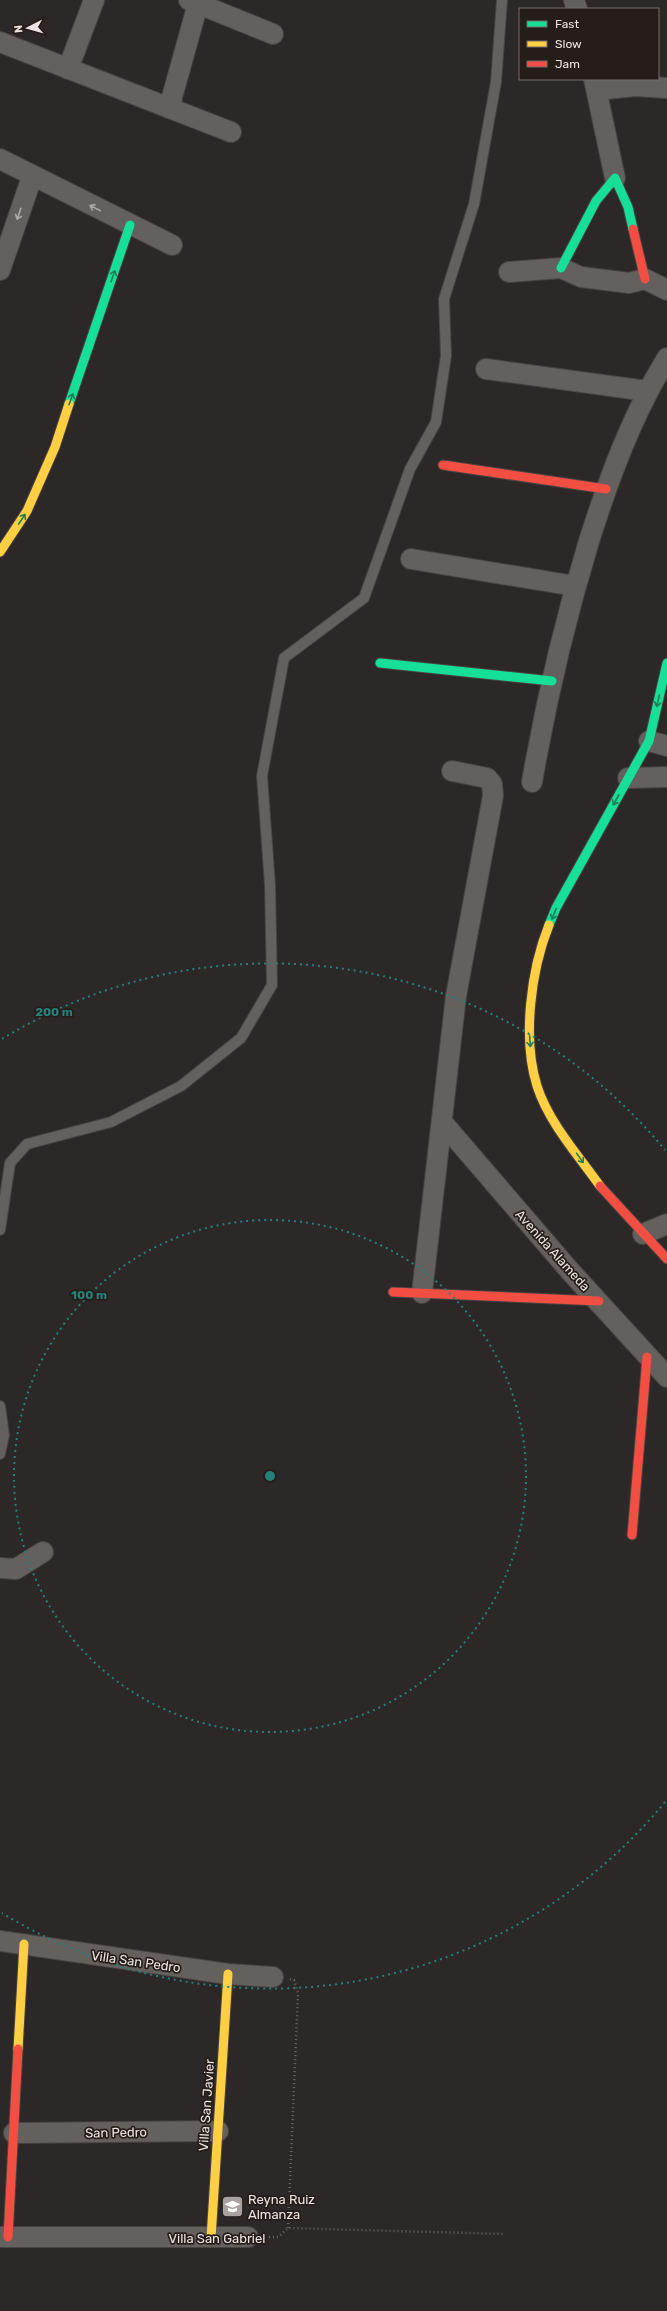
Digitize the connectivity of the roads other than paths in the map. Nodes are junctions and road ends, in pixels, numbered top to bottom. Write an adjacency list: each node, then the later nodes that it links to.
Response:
1 (94, 0): 6 (street)
2 (502, 0): 39 (lane)
3 (195, 1): 4 (street); 9 (street)
4 (273, 34)
5 (0, 42): 6 (street)
6 (68, 68): 9 (street)
7 (595, 84): 8 (street); 13 (street)
8 (667, 88)
9 (169, 108): 10 (street)
10 (232, 132)
11 (0, 160): 12 (street)
12 (32, 177): 14 (street, one-way to 12); 17 (street, one-way to 17)
13 (615, 178): 16 (street); 19 (street)
14 (130, 225): 15 (street); 26 (street, one-way to 14)
15 (172, 245)
16 (561, 268): 18 (street); 19 (street)
17 (0, 270)
18 (509, 272)
19 (645, 279): 20 (street)
20 (667, 290)
21 (667, 358): 23 (street)
22 (486, 369): 23 (street)
23 (647, 391): 25 (street)
24 (443, 465): 25 (street)
25 (606, 489): 28 (street)
26 (0, 552)
27 (411, 559): 28 (street)
28 (575, 586): 31 (street)
29 (380, 663): 31 (street)
30 (667, 663): 32 (street, one-way to 32)
31 (552, 681): 36 (street)
32 (658, 744): 35 (street)
33 (452, 771): 37 (street)
34 (667, 777): 35 (street)
35 (628, 778): 40 (street, one-way to 40)
36 (532, 782)
37 (442, 1122): 43 (street); 44 (street, Avenida Alameda)
38 (667, 1224): 40 (street)
39 (0, 1230)
40 (643, 1234): 41 (street)
41 (667, 1259)
42 (393, 1292): 43 (street)
43 (422, 1293): 44 (street)
44 (599, 1301): 45 (street, Avenida Alameda)
45 (647, 1357): 46 (street, Avenida Alameda); 49 (street)
46 (667, 1377)
47 (0, 1406): 48 (lane)
48 (0, 1454)
49 (632, 1535)
50 (43, 1552): 51 (street)
51 (0, 1568)
52 (0, 1941): 53 (street, Villa San Pedro)
53 (24, 1944): 54 (street, Villa San Pedro); 57 (street)
54 (228, 1974): 55 (street, Villa San Pedro); 56 (street, Villa San Javier)
55 (273, 1977)
56 (218, 2131): 57 (street, San Pedro); 60 (street, Villa San Javier)
57 (14, 2133): 58 (street)
58 (4, 2237): 60 (street, Villa San Gabriel)
59 (248, 2237): 60 (street, Villa San Gabriel)
60 (211, 2238)

